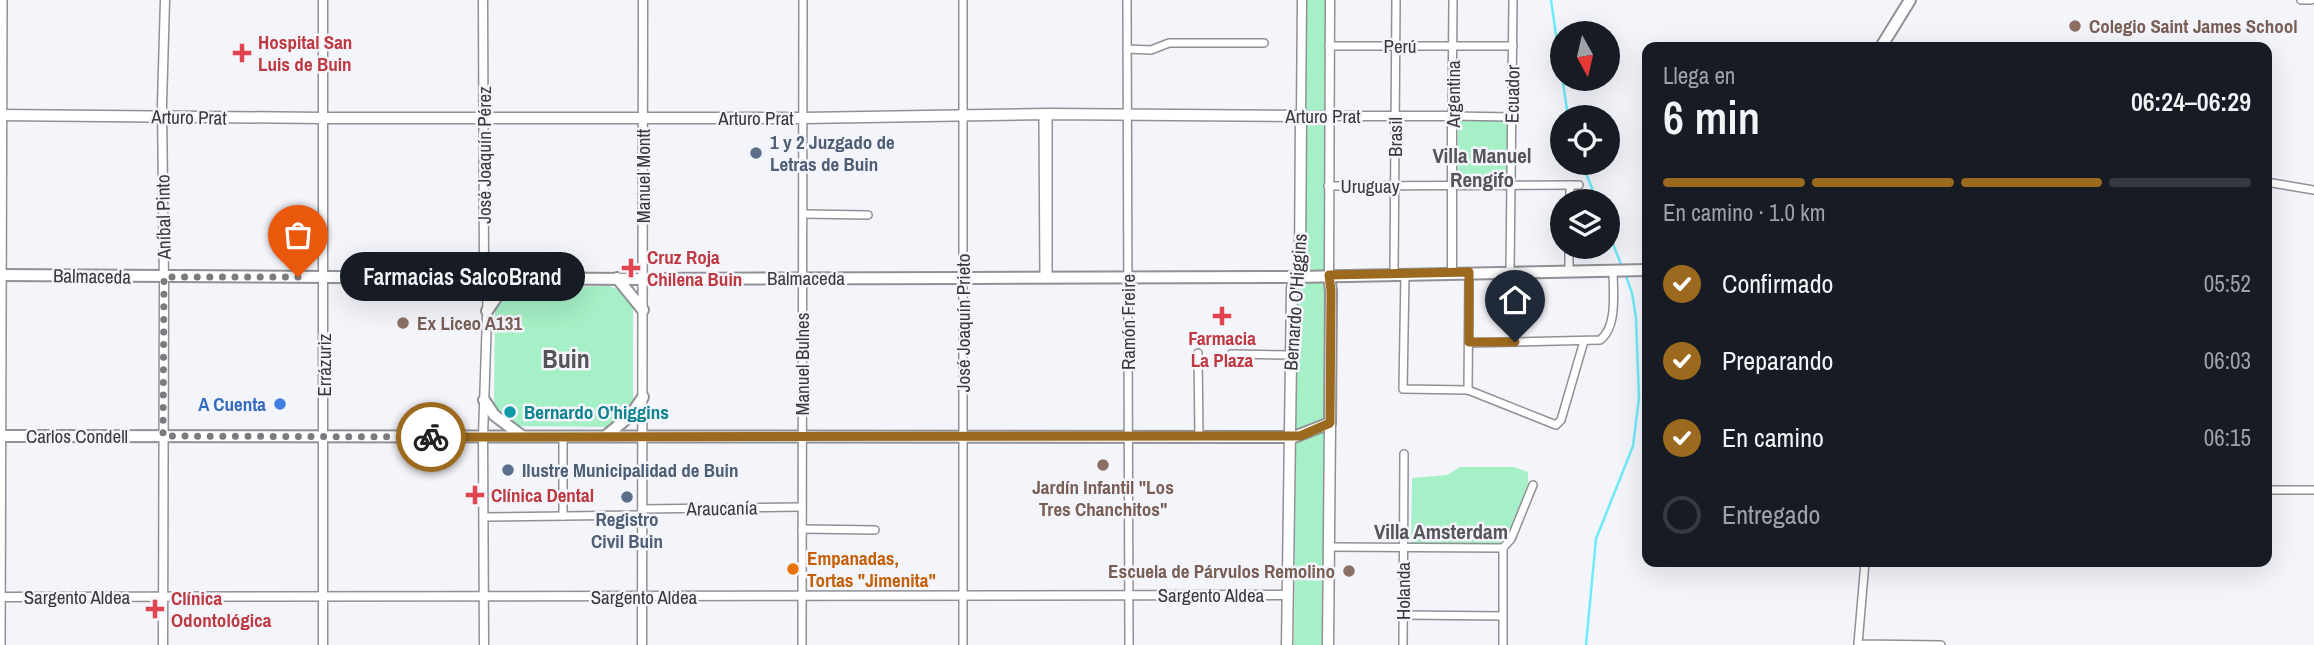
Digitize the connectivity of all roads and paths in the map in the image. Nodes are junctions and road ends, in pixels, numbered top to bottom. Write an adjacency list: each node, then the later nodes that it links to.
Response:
1 (3, 0): 25 (street)
2 (165, 0): 29 (street, Aníbal Pinto)
3 (323, 0): 35 (street, Errázuriz)
4 (483, 0): 33 (street, José Joaquín Pérez)
5 (643, 0): 36 (street, Manuel Montt)
6 (803, 0): 37 (street, Manuel Bulnes)
7 (963, 0): 26 (street, José Joaquín Prieto)
8 (1127, 0): 23 (street, Ramón Freire)
9 (1302, 0): 30 (street, Bernardo O'Higgins)
10 (1330, 0): 19 (street, Bernardo O'Higgins)
11 (1396, 0): 20 (street, Brasil)
12 (1453, 0): 21 (street, Argentina)
13 (1513, 0): 22 (street, Ecuador)
14 (1910, 0): 17 (main road)
15 (2301, 0): 16 (street)
16 (2311, 0)
17 (1884, 42)
18 (1264, 43): 23 (street)
19 (1329, 46): 20 (street, Perú); 28 (street, Bernardo O'Higgins)
20 (1396, 46): 21 (street, Perú); 31 (street, Brasil)
21 (1453, 46): 22 (street, Perú); 32 (street, Argentina)
22 (1513, 46): 34 (street, Ecuador)
23 (1127, 49): 27 (street, Ramón Freire)
24 (1045, 114): 26 (main road, Arturo Prat); 27 (main road, Arturo Prat); 67 (street)
25 (1, 115): 29 (main road, Arturo Prat); 57 (street)
26 (963, 115): 37 (main road, Arturo Prat); 66 (street, José Joaquín Prieto)
27 (1128, 115): 30 (main road, Arturo Prat); 68 (street, Ramón Freire)
28 (1329, 115): 30 (street, Arturo Prat); 31 (street, Arturo Prat); 41 (street, Bernardo O'Higgins)
29 (162, 116): 35 (main road, Arturo Prat); 59 (street, Aníbal Pinto)
30 (1301, 116): 61 (main road, Bernardo O'Higgins)
31 (1395, 116): 32 (street, Arturo Prat); 42 (street, Brasil)
32 (1452, 116): 34 (street, Arturo Prat); 43 (street, Argentina)
33 (484, 117): 35 (main road, Arturo Prat); 36 (main road, Arturo Prat); 62 (street, José Joaquín Pérez)
34 (1512, 117): 44 (street, Ecuador)
35 (323, 118): 60 (street, Errázuriz)
36 (643, 118): 37 (main road, Arturo Prat); 69 (street, Manuel Montt)
37 (803, 118): 47 (street, Manuel Bulnes)
38 (2272, 183): 46 (street)
39 (1570, 185): 40 (street, Uruguay); 44 (street, Uruguay); 45 (street)
40 (1579, 185)
41 (1328, 186): 42 (street, Uruguay); 58 (street, Bernardo O'Higgins)
42 (1395, 186): 43 (street, Uruguay); 56 (street, Brasil)
43 (1452, 186): 44 (street, Uruguay); 55 (street, Argentina)
44 (1511, 186): 54 (street, Ecuador)
45 (1570, 189)
46 (2314, 190)
47 (803, 214): 48 (street); 65 (street, Manuel Bulnes)
48 (868, 215)
49 (1569, 259): 52 (street)
50 (1620, 270): 51 (main road, Balmaceda); 52 (main road, Balmaceda); 72 (street)
51 (1642, 270)
52 (1569, 271): 54 (main road, Balmaceda)
53 (1469, 272): 54 (main road, Balmaceda); 55 (main road, Balmaceda); 73 (street)
54 (1510, 272)
55 (1452, 273): 56 (main road, Balmaceda)
56 (1399, 274): 58 (main road, Balmaceda); 77 (street)
57 (1, 275): 59 (main road, Balmaceda); 81 (street)
58 (1329, 275): 61 (main road, Balmaceda); 80 (main road, Bernardo O'Higgins)
59 (164, 277): 60 (main road, Balmaceda); 82 (street, Aníbal Pinto)
60 (323, 277): 62 (main road, Balmaceda); 83 (street, Errázuriz)
61 (1296, 277): 68 (main road, Balmaceda); 76 (main road, Bernardo O'Higgins)
62 (485, 278): 63 (main road, Balmaceda); 70 (street, José Joaquín Pérez)
63 (519, 278): 64 (main road, Balmaceda); 70 (main road)
64 (617, 278): 69 (main road, Balmaceda); 71 (main road)
65 (802, 278): 66 (main road, Balmaceda); 69 (main road, Balmaceda); 89 (street, Manuel Bulnes)
66 (963, 278): 67 (main road, Balmaceda); 90 (street, José Joaquín Prieto)
67 (1046, 278): 68 (main road, Balmaceda)
68 (1128, 278): 91 (street, Ramón Freire)
69 (643, 279): 71 (street, Manuel Montt)
70 (487, 310): 79 (street, José Joaquín Pérez)
71 (643, 310): 78 (street, Manuel Montt)
72 (1584, 341): 73 (street); 77 (street)
73 (1469, 342): 77 (street)
74 (1198, 353): 92 (street)
75 (1231, 354): 76 (street)
76 (1291, 355): 93 (main road, Bernardo O'Higgins)
77 (1468, 390)
78 (643, 397): 87 (main road); 88 (street, Manuel Montt)
79 (485, 400): 84 (street, José Joaquín Pérez); 85 (main road)
80 (1330, 423): 93 (main road, Carlos Condell); 104 (main road, Bernardo O'Higgins)
81 (2, 436): 82 (main road, Carlos Condell); 112 (street)
82 (163, 436): 83 (main road, Carlos Condell); 115 (street, Aníbal Pinto)
83 (324, 436): 84 (main road, Carlos Condell); 116 (street, Errázuriz)
84 (484, 436): 85 (main road, Carlos Condell); 101 (street, José Joaquín Pérez)
85 (523, 436): 86 (main road, Carlos Condell)
86 (563, 436): 87 (main road, Carlos Condell); 100 (street)
87 (605, 436): 88 (main road, Carlos Condell)
88 (642, 437): 89 (main road, Carlos Condell); 99 (street, Manuel Montt)
89 (802, 437): 90 (main road, Carlos Condell); 98 (street, Manuel Bulnes)
90 (963, 437): 91 (main road, Carlos Condell); 110 (street, José Joaquín Prieto)
91 (1129, 437): 92 (main road, Carlos Condell); 111 (street, Ramón Freire)
92 (1199, 437): 93 (main road, Carlos Condell)
93 (1289, 437): 108 (main road, Bernardo O'Higgins)
94 (1404, 454): 105 (street, Holanda)
95 (1533, 485): 106 (street)
96 (2272, 489): 97 (street)
97 (2314, 489)
98 (802, 507): 99 (street, Araucanía); 102 (street, Manuel Bulnes)
99 (642, 512): 100 (street, Araucanía); 114 (street, Manuel Montt)
100 (563, 516): 101 (street, Araucanía)
101 (484, 517): 113 (street, José Joaquín Pérez)
102 (802, 529): 103 (street); 109 (street, Manuel Bulnes)
103 (875, 530)
104 (1329, 547): 105 (street); 128 (main road, Bernardo O'Higgins)
105 (1404, 547): 106 (street); 117 (street, Holanda)
106 (1503, 548): 118 (street)
107 (1865, 567): 131 (street)
108 (1287, 595): 111 (street, Sargento Aldea); 127 (main road, Bernardo O'Higgins)
109 (802, 596): 110 (street, Sargento Aldea); 114 (street, Sargento Aldea); 124 (street, Manuel Bulnes)
110 (963, 596): 111 (street, Sargento Aldea); 125 (street, José Joaquín Prieto)
111 (1129, 596): 126 (street, Ramón Freire)
112 (1, 597): 115 (street, Sargento Aldea); 119 (street)
113 (484, 597): 114 (street, Sargento Aldea); 116 (street, Sargento Aldea); 122 (street, José Joaquín Pérez)
114 (642, 597): 123 (street, Manuel Montt)
115 (163, 598): 116 (street, Sargento Aldea); 120 (street, Aníbal Pinto)
116 (323, 598): 121 (street, Errázuriz)
117 (1403, 615): 118 (street); 129 (street, Holanda)
118 (1503, 616): 130 (street)
119 (1, 645)
120 (163, 645)
121 (323, 645)
122 (484, 645)
123 (642, 645)
124 (802, 645)
125 (963, 645)
126 (1129, 645)
127 (1287, 645)
128 (1328, 645)
129 (1403, 645)
130 (1503, 645)
131 (1941, 645)

